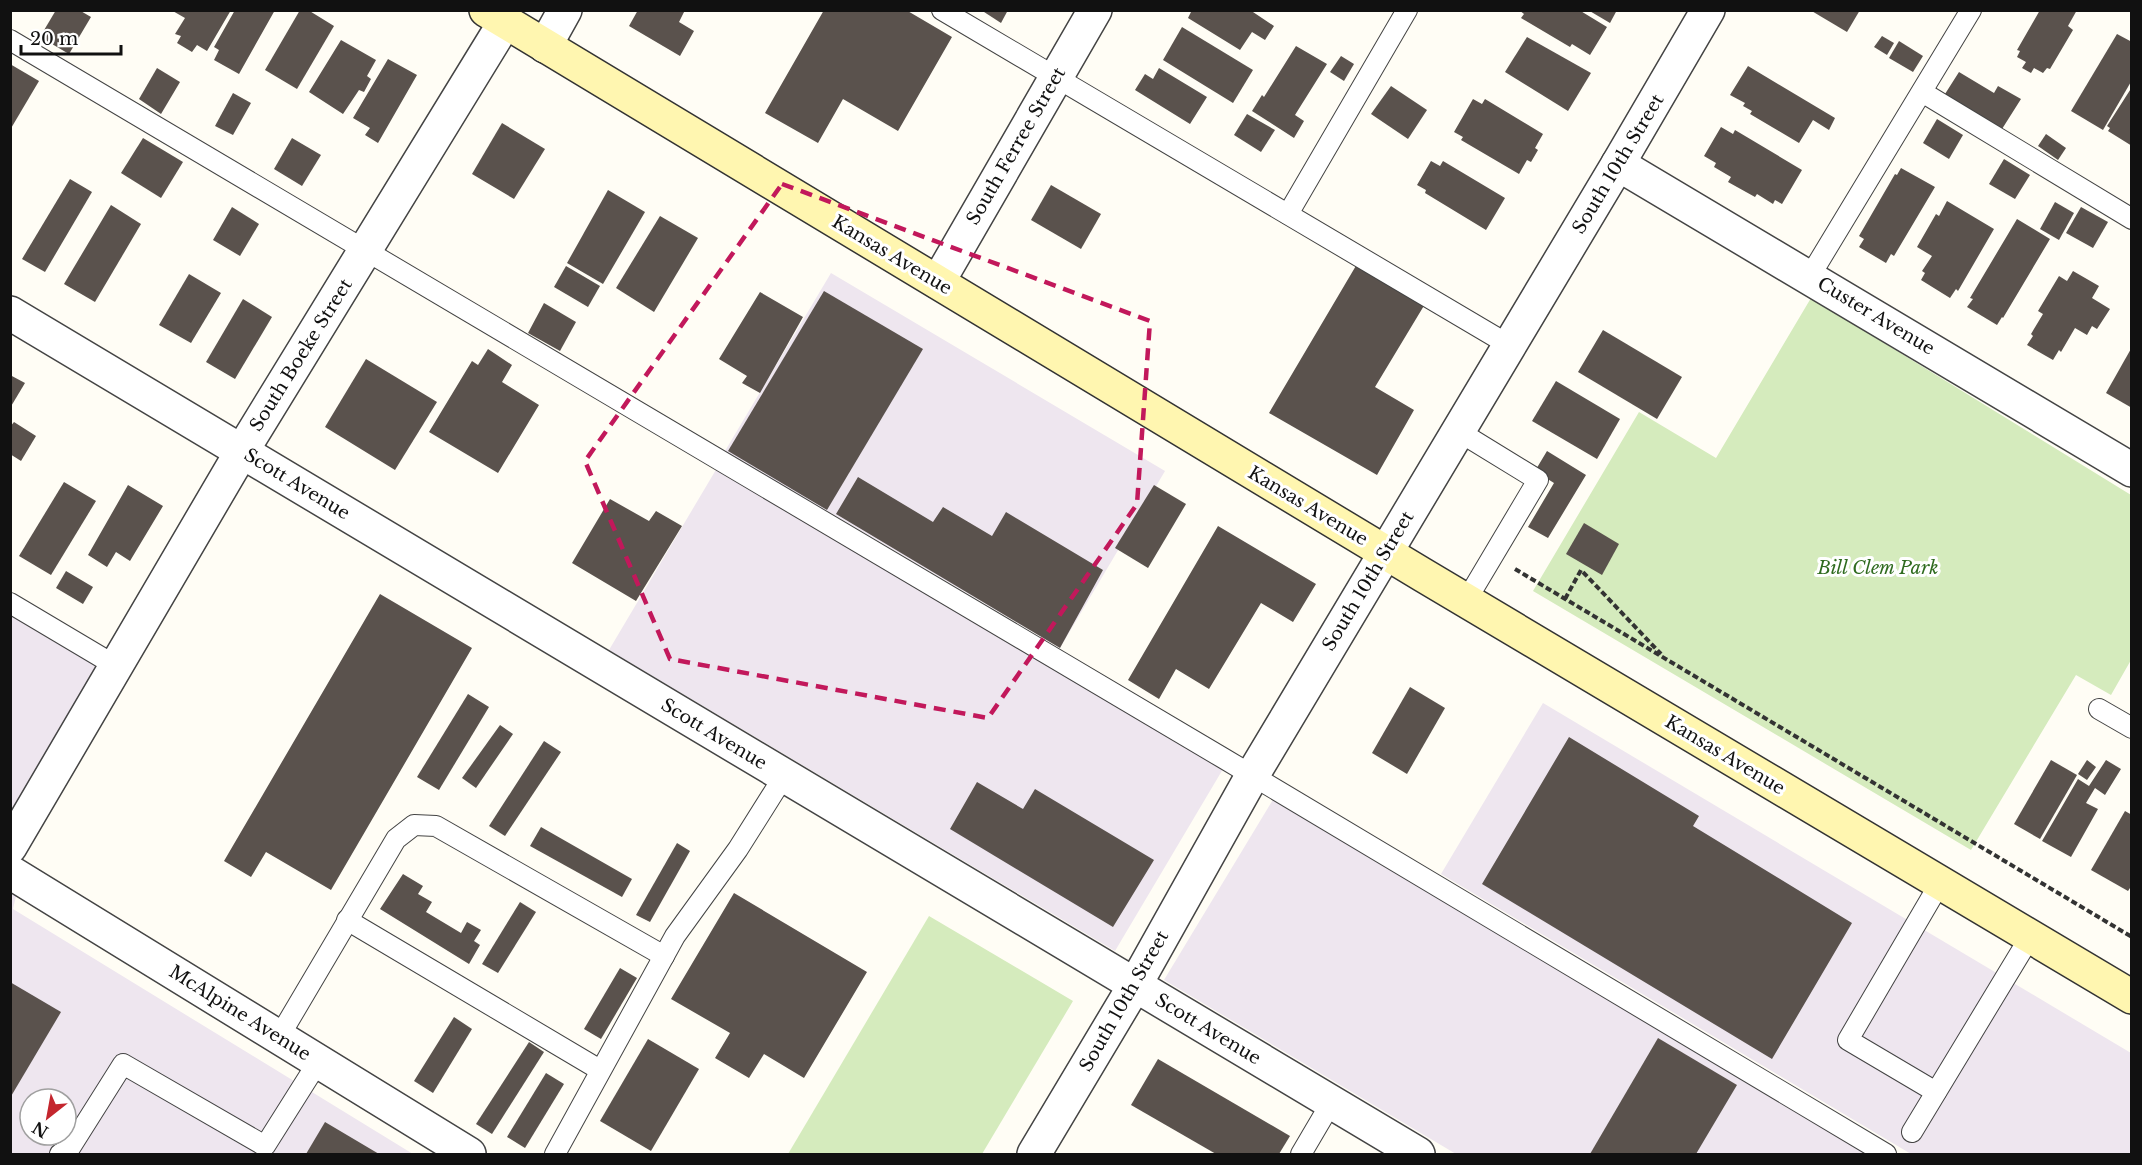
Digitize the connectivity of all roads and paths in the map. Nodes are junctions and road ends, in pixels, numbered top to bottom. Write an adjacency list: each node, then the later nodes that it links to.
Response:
1 (565, 10): 9 (street)
2 (942, 10): 10 (lane)
3 (1095, 10): 10 (street, South Ferree Street)
4 (1407, 10): 13 (lane)
5 (1708, 10): 12 (street, South 10th Street)
6 (1971, 10): 11 (lane)
7 (496, 16): 9 (main road, Kansas Avenue); 15 (street, South Boeke Street)
8 (10, 40): 15 (lane)
9 (545, 46): 17 (main road, Kansas Avenue)
10 (1056, 77): 13 (lane); 17 (street, South Ferree Street)
11 (1922, 92): 14 (lane); 16 (lane)
12 (1618, 164): 16 (street, Custer Avenue); 19 (street, South 10th Street)
13 (1288, 214): 19 (lane)
14 (2132, 219)
15 (365, 250): 21 (street, South Boeke Street); 33 (lane)
16 (1810, 276): 22 (street, Custer Avenue)
17 (938, 282): 23 (main road, Kansas Avenue)
18 (10, 313): 21 (street, Scott Avenue)
19 (1509, 345): 20 (street, South 10th Street)
20 (1458, 432): 23 (street, South 10th Street); 24 (lane)
21 (242, 451): 29 (street, South Boeke Street); 32 (street, Scott Avenue)
22 (2132, 470)
23 (1385, 553): 26 (main road, Kansas Avenue); 33 (street, South 10th Street)
24 (1494, 557): 25 (path); 26 (lane)
25 (1565, 599): 28 (path); 28 (path)
26 (1466, 601): 36 (main road, Kansas Avenue)
27 (10, 603): 29 (lane)
28 (1665, 659): 39 (path)
29 (116, 666): 34 (street, South Boeke Street)
30 (2099, 709): 31 (lane)
31 (2132, 728)
32 (784, 776): 40 (lane); 41 (street, Scott Avenue)
33 (1252, 776): 41 (street, South 10th Street); 55 (lane)
34 (10, 847)
35 (10, 872): 43 (street, McAlpine Avenue)
36 (1940, 883): 38 (main road, Kansas Avenue); 46 (lane)
37 (347, 921): 40 (lane); 43 (lane); 45 (lane)
38 (2030, 937): 42 (main road, Kansas Avenue); 46 (lane)
39 (2132, 937)
40 (664, 956): 45 (lane)
41 (1135, 985): 47 (street, Scott Avenue); 52 (street, South 10th Street)
42 (2132, 997)
43 (279, 1037): 44 (street, McAlpine Avenue)
44 (318, 1062): 49 (lane); 50 (street, McAlpine Avenue)
45 (600, 1070): 51 (lane)
46 (1936, 1092): 48 (lane)
47 (1331, 1103): 53 (lane); 54 (street, Scott Avenue)
48 (1912, 1132)
49 (60, 1155)
50 (469, 1155)
51 (555, 1155)
52 (1034, 1155)
53 (1300, 1155)
54 (1418, 1155)
55 (1886, 1155)

